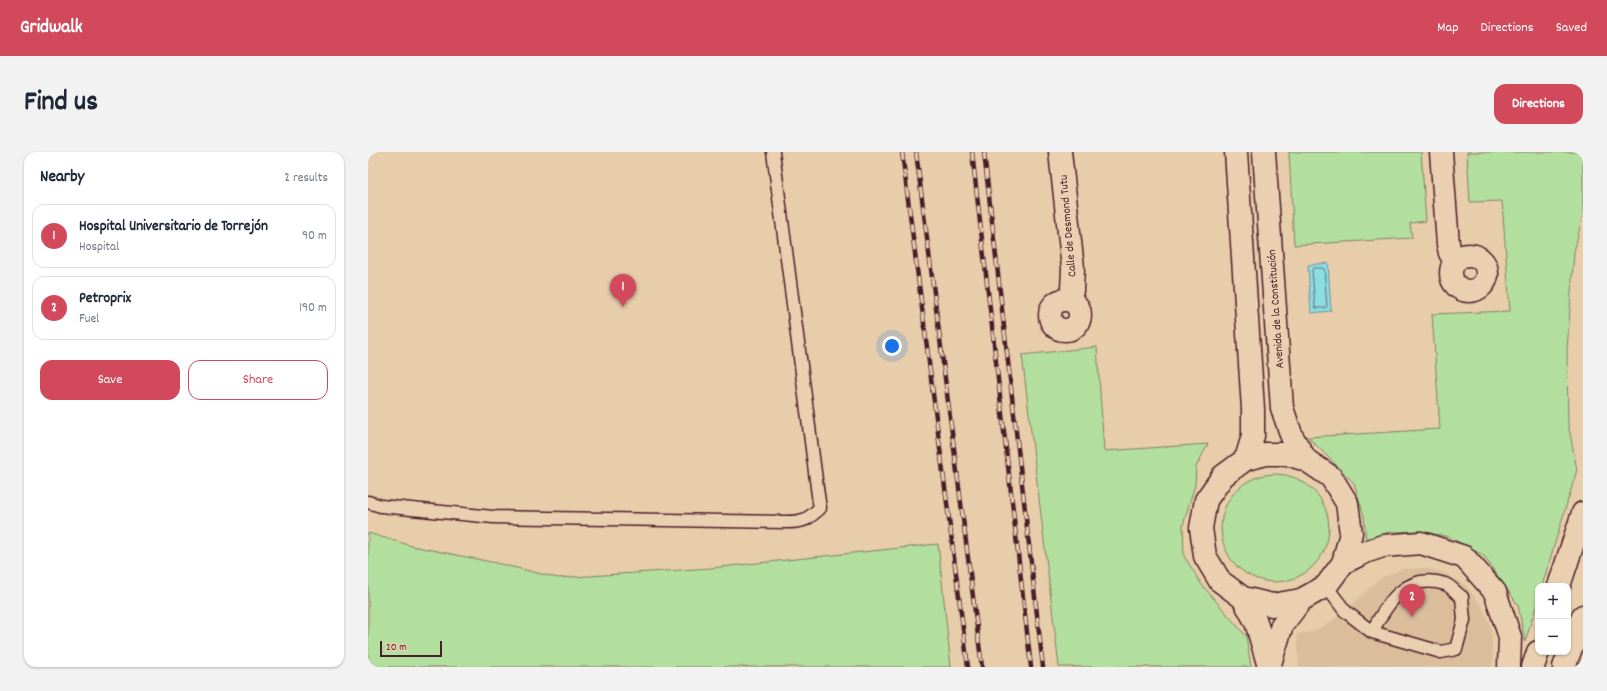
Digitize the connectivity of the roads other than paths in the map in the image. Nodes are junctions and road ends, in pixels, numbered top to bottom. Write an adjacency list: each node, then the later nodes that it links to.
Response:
1 (773, 152): 10 (lane)
2 (1060, 152): 7 (main road, Calle de Desmond Tutu)
3 (1236, 152): 8 (main road)
4 (1264, 152): 9 (main road, Avenida de la Constitución)
5 (1442, 152): 6 (main road)
6 (1455, 261)
7 (1070, 300)
8 (1246, 459): 9 (main road); 15 (main road)
9 (1306, 460): 12 (main road)
10 (368, 502)
11 (1583, 513): 13 (main road)
12 (1343, 563): 14 (main road); 21 (main road)
13 (1561, 583)
14 (1326, 586): 16 (main road); 18 (lane)
15 (1244, 598): 16 (main road); 20 (main road)
16 (1301, 600): 20 (main road)
17 (1583, 616): 23 (main road)
18 (1372, 632): 18 (lane)
19 (1537, 655): 22 (main road)
20 (1269, 667)
21 (1509, 667)
22 (1533, 667)
23 (1564, 667)

